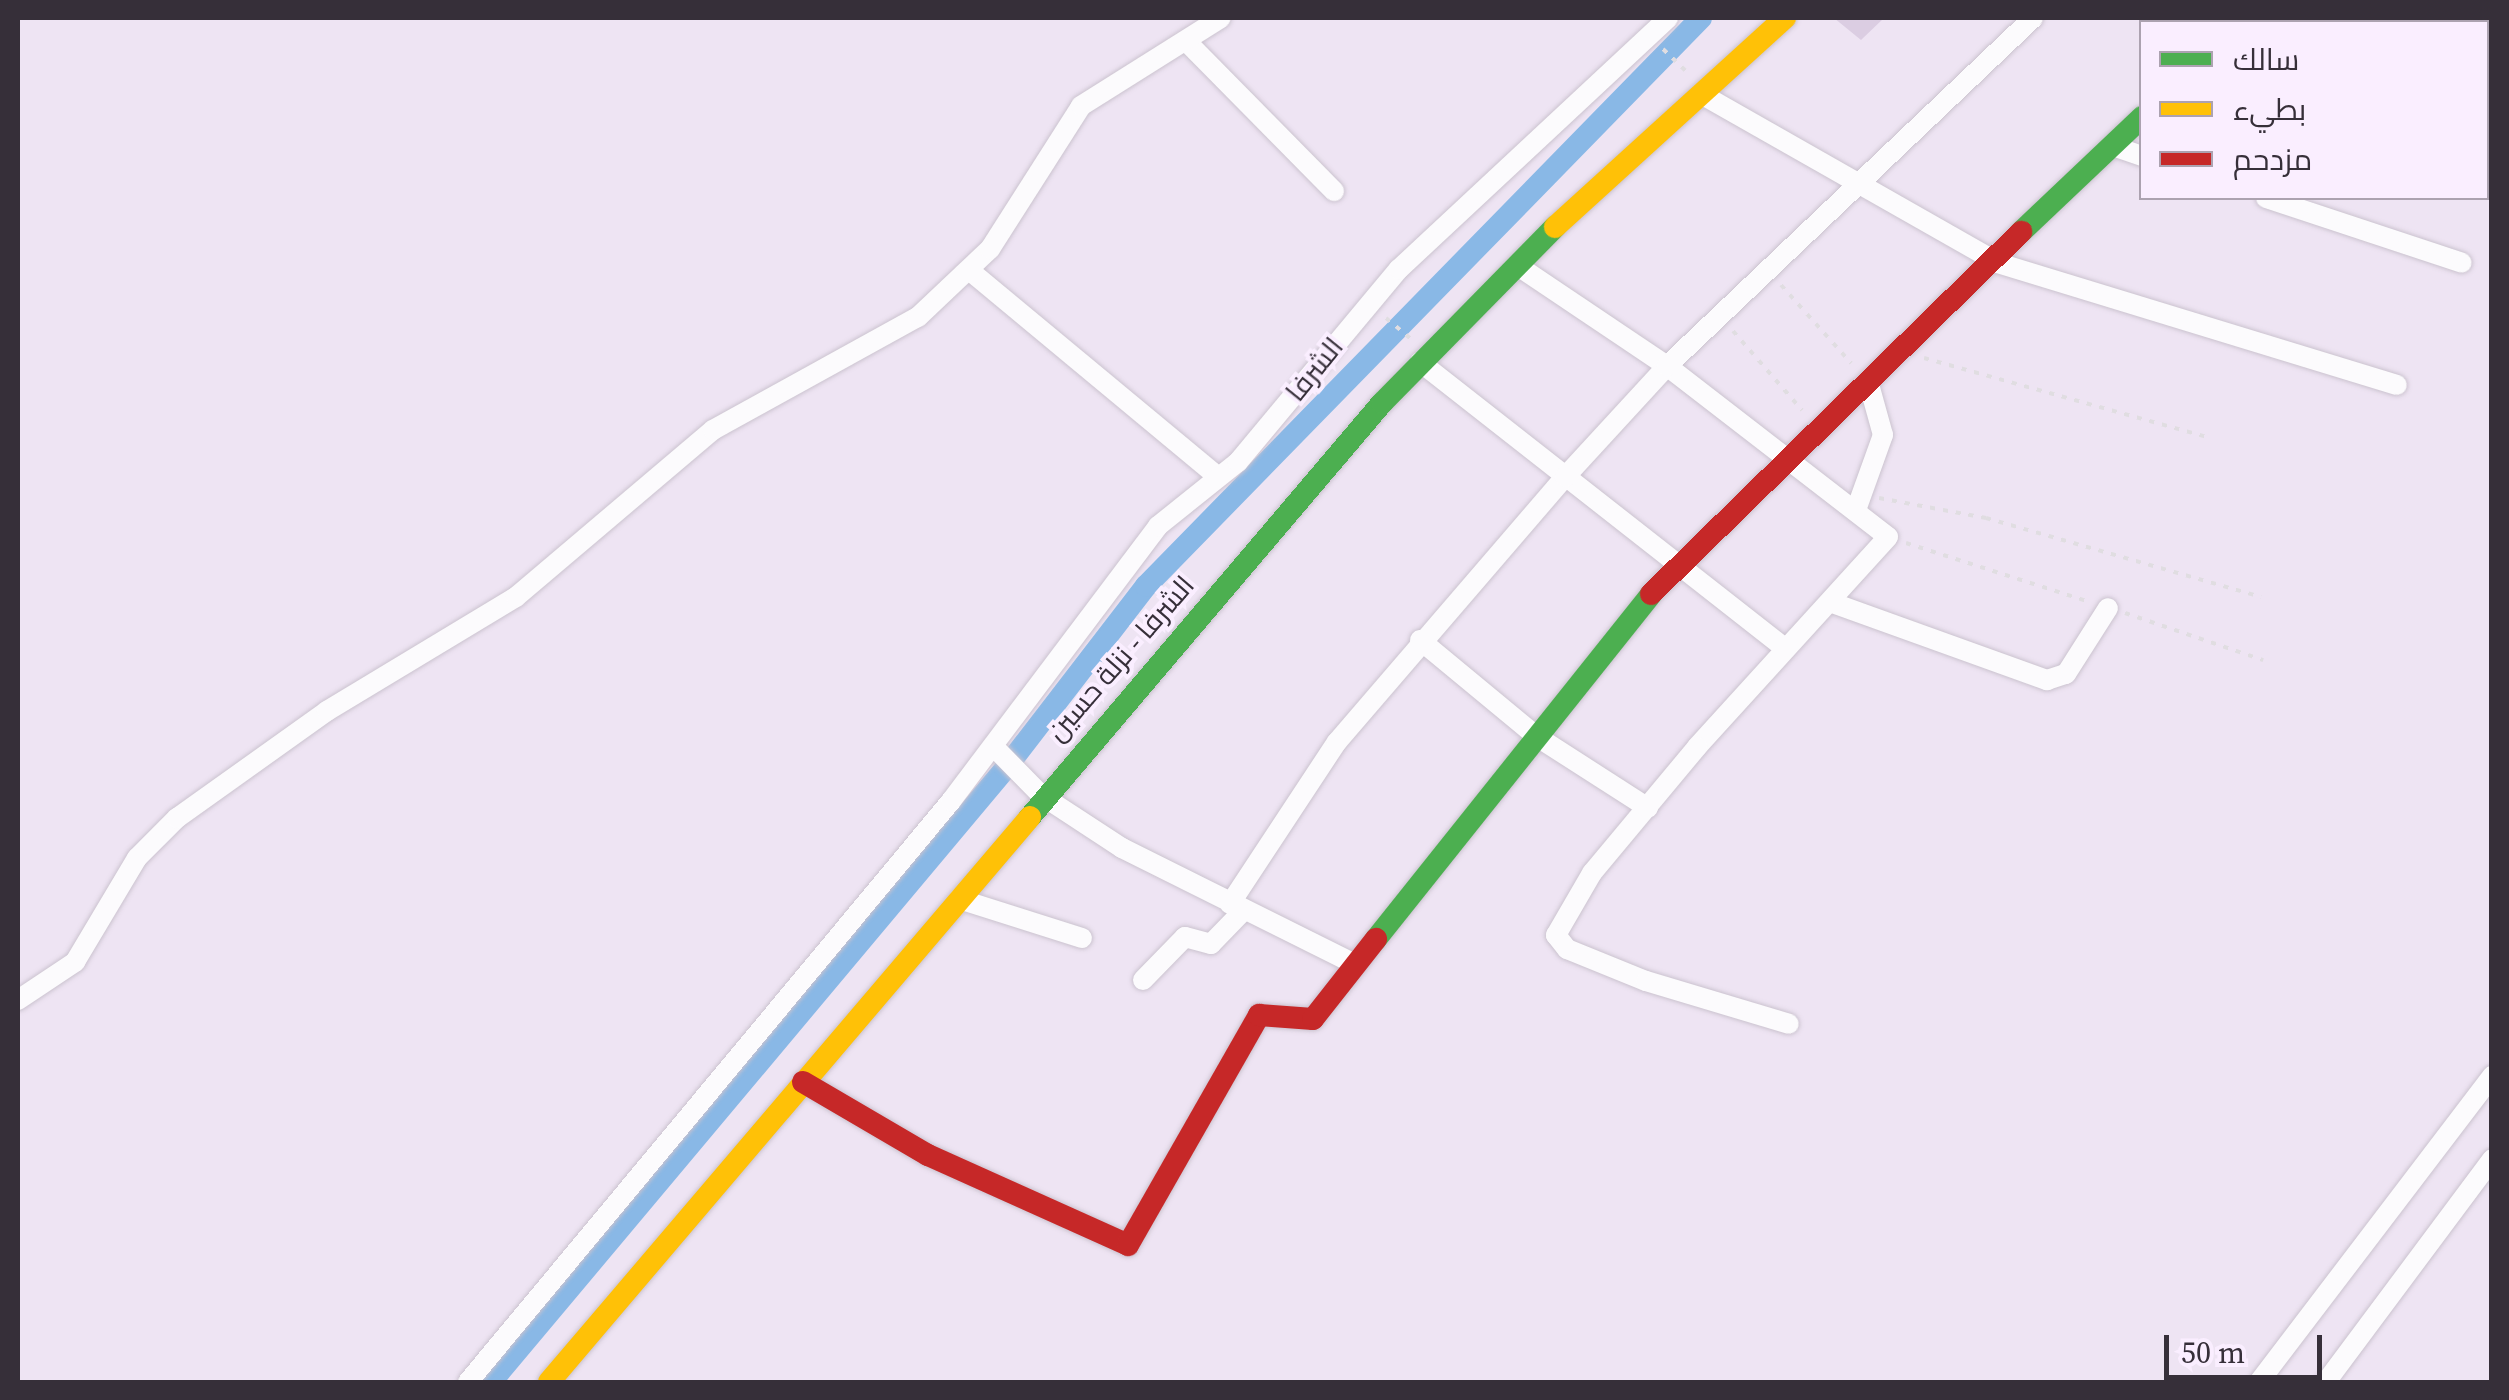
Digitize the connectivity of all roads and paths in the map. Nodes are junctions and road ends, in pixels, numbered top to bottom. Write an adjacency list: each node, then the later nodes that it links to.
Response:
1 (1221, 18): 6 (street)
2 (1668, 18): 31 (street, الشرفا)
3 (1785, 18): 8 (street, الشرفا - نزلة حسين)
4 (2033, 18): 12 (street)
5 (1656, 42): 7 (path)
6 (1188, 43): 13 (street); 18 (street)
7 (1678, 63)
8 (1701, 94): 12 (street); 17 (street, الشرفا - نزلة حسين)
9 (2139, 120): 10 (street)
10 (2113, 146): 11 (street); 15 (street)
11 (2139, 155)
12 (1861, 181): 15 (street); 19 (street)
13 (1334, 191)
14 (2272, 200): 16 (street)
15 (1998, 263): 23 (street); 27 (street)
16 (2462, 263)
17 (1518, 266): 24 (street, الشرفا - نزلة حسين); 25 (street)
18 (969, 270): 31 (street); 51 (street)
19 (1767, 271): 21 (street); 26 (path)
20 (1376, 310): 22 (path)
21 (1720, 316): 25 (street); 28 (path)
22 (1404, 334)
23 (1900, 352): 26 (street); 29 (path)
24 (1420, 362): 32 (street); 44 (street, الشرفا - نزلة حسين)
25 (1668, 366): 30 (street); 32 (street)
26 (1868, 382): 28 (street); 33 (street)
27 (2397, 385)
28 (1820, 432): 30 (street)
29 (2212, 438)
30 (1781, 458): 33 (street); 35 (street)
31 (1216, 475): 43 (street, الشرفا)
32 (1565, 477): 35 (street); 39 (street)
33 (1858, 502): 34 (street); 36 (path)
34 (1888, 537): 37 (street); 38 (path)
35 (1672, 567): 40 (street); 42 (street)
36 (2262, 597)
37 (1830, 602): 38 (street); 40 (street)
38 (2108, 608): 41 (path)
39 (1420, 640): 42 (street); 47 (street)
40 (1785, 648): 45 (street)
41 (2262, 660)
42 (1536, 736): 45 (street); 49 (street)
43 (997, 751): 44 (street); 56 (street, الشرفا)
44 (1041, 795): 46 (street, الشرفا - نزلة حسين); 47 (street)
45 (1648, 808): 52 (street)
46 (959, 899): 48 (street); 54 (street, الشرفا - نزلة حسين)
47 (1237, 907): 49 (street); 50 (street)
48 (1082, 938)
49 (1355, 964): 54 (street)
50 (1143, 980)
51 (18, 1000)
52 (1789, 1024)
53 (2492, 1076): 58 (street)
54 (803, 1082): 57 (street, الشرفا - نزلة حسين)
55 (2492, 1158): 59 (street)
56 (468, 1382)
57 (549, 1382)
58 (2259, 1382)
59 (2326, 1382)

